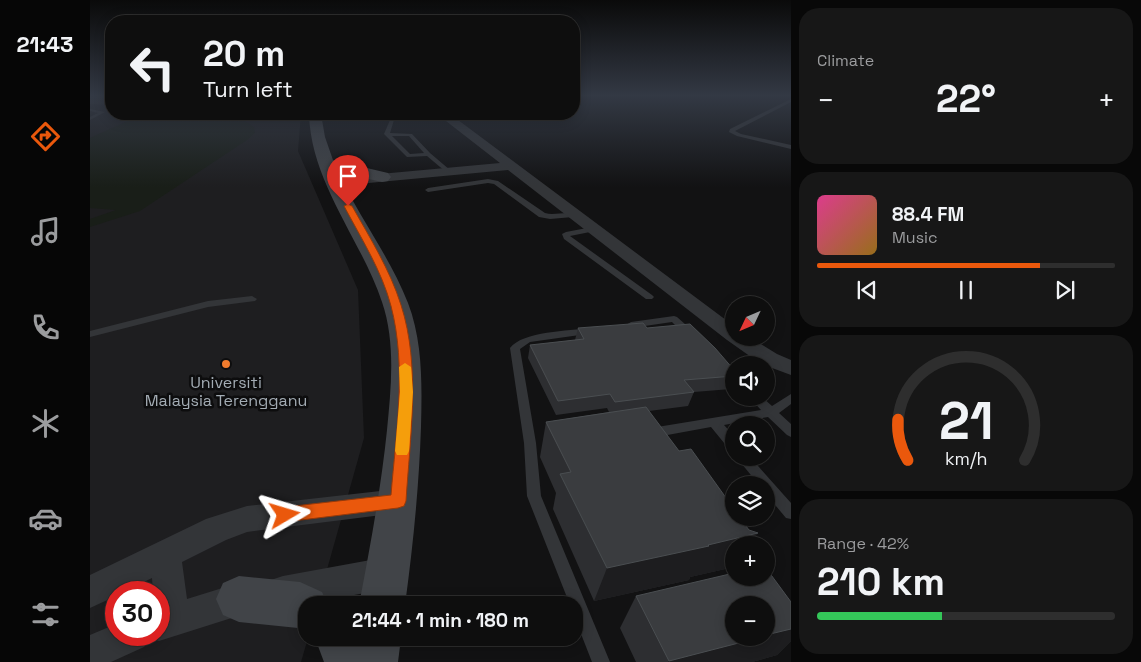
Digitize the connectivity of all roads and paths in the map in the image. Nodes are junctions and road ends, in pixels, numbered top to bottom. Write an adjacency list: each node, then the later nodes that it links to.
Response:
1 (316, 126): 8 (main road)
2 (389, 126): 5 (lane)
3 (459, 126): 9 (street)
4 (740, 126): 6 (lane)
5 (386, 134): 7 (lane); 7 (lane)
6 (791, 147)
7 (428, 154): 10 (lane)
8 (326, 163): 11 (main road); 13 (main road)
9 (508, 166): 10 (street); 14 (street)
10 (448, 171): 11 (street)
11 (382, 177): 13 (street); 13 (main road)
12 (428, 190): 14 (lane)
13 (342, 194): 31 (main road)
14 (574, 215): 15 (street)
15 (592, 229): 16 (lane); 18 (street)
16 (649, 297)
17 (252, 299): 19 (lane)
18 (725, 329)
19 (90, 334)
20 (700, 344): 46 (lane)
21 (749, 346): 22 (street)
22 (791, 368)
23 (791, 398): 25 (lane)
24 (765, 406): 25 (lane)
25 (772, 412): 26 (lane); 27 (lane)
26 (715, 423): 28 (lane); 29 (lane)
27 (791, 432)
28 (725, 435)
29 (663, 450)
30 (751, 466): 32 (lane)
31 (398, 501): 33 (street); 35 (main road)
32 (791, 513)
33 (166, 554): 34 (street); 36 (street)
34 (166, 581)
35 (385, 589): 37 (street)
36 (90, 592)
37 (239, 600): 38 (main road); 39 (street)
38 (298, 604)
39 (170, 620)
40 (106, 646): 43 (street)
41 (342, 646): 44 (main road)
42 (376, 646): 45 (main road)
43 (90, 653)
44 (349, 662)
45 (373, 662)
46 (601, 662)

